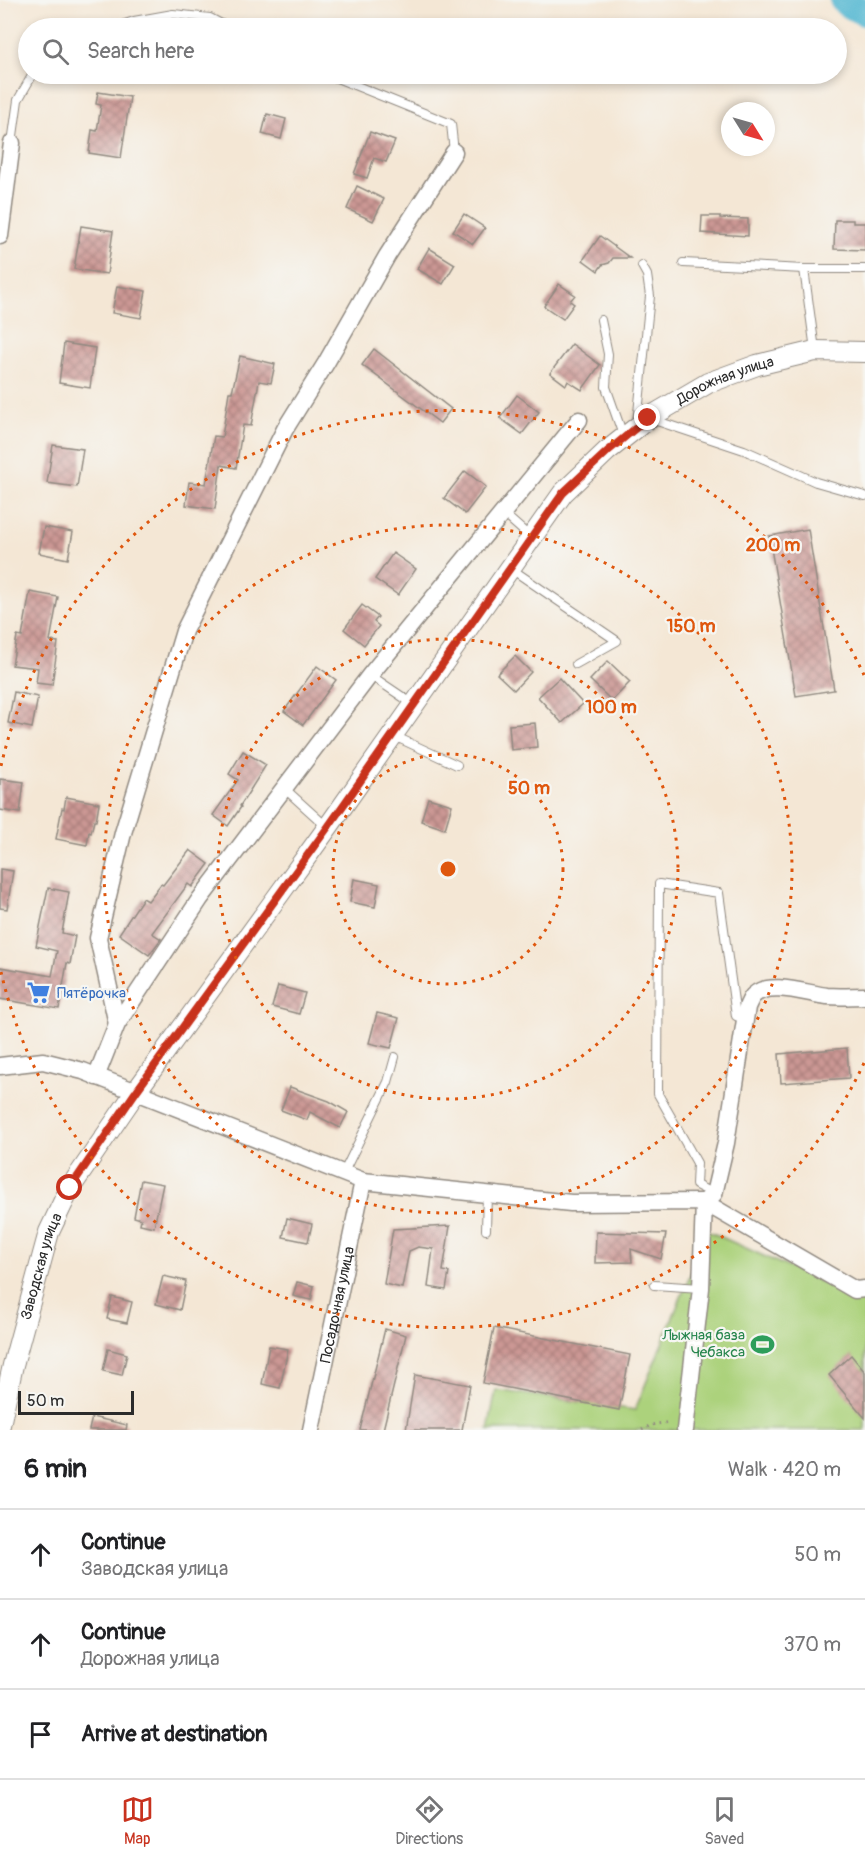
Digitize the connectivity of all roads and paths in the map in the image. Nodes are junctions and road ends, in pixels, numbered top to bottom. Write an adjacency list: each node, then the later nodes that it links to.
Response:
1 (151, 18): 2 (lane)
2 (210, 18)
3 (27, 84): 5 (lane)
4 (352, 84): 6 (lane)
5 (12, 143): 7 (street)
6 (453, 152): 30 (street)
7 (0, 236)
8 (683, 263): 10 (lane)
9 (642, 266): 16 (lane)
10 (804, 269): 11 (lane); 13 (lane)
11 (865, 269)
12 (601, 320): 16 (lane)
13 (815, 351): 14 (street, Дорожная улица); 16 (street, Дорожная улица)
14 (865, 352)
15 (579, 420): 18 (street)
16 (636, 428): 17 (lane); 19 (street, Дорожная улица)
17 (865, 496)
18 (503, 513): 19 (lane); 22 (street)
19 (530, 537): 20 (street, Дорожная улица)
20 (509, 567): 21 (lane); 23 (street, Дорожная улица)
21 (576, 664)
22 (370, 675): 23 (lane); 26 (street)
23 (413, 705): 24 (street, Дорожная улица)
24 (392, 735): 25 (lane); 27 (street, Дорожная улица)
25 (457, 765)
26 (284, 788): 27 (lane); 30 (street)
27 (328, 827): 34 (street, Дорожная улица)
28 (865, 996): 29 (street)
29 (744, 1019): 38 (street); 38 (lane)
30 (117, 1024): 33 (street)
31 (395, 1057): 35 (lane)
32 (0, 1066): 33 (street)
33 (96, 1077): 34 (street)
34 (135, 1093): 35 (street); 43 (street, Заводская улица)
35 (344, 1174): 36 (street)
36 (363, 1181): 37 (street); 46 (street, Посадочная улица)
37 (487, 1194): 38 (street); 39 (lane)
38 (709, 1198): 41 (street); 42 (street)
39 (486, 1230)
40 (654, 1285): 41 (lane)
41 (701, 1288): 45 (street)
42 (865, 1289)
43 (5, 1380): 44 (street, Заводская улица)
44 (0, 1425)
45 (686, 1425): 47 (path)
46 (311, 1430)
47 (642, 1430)

